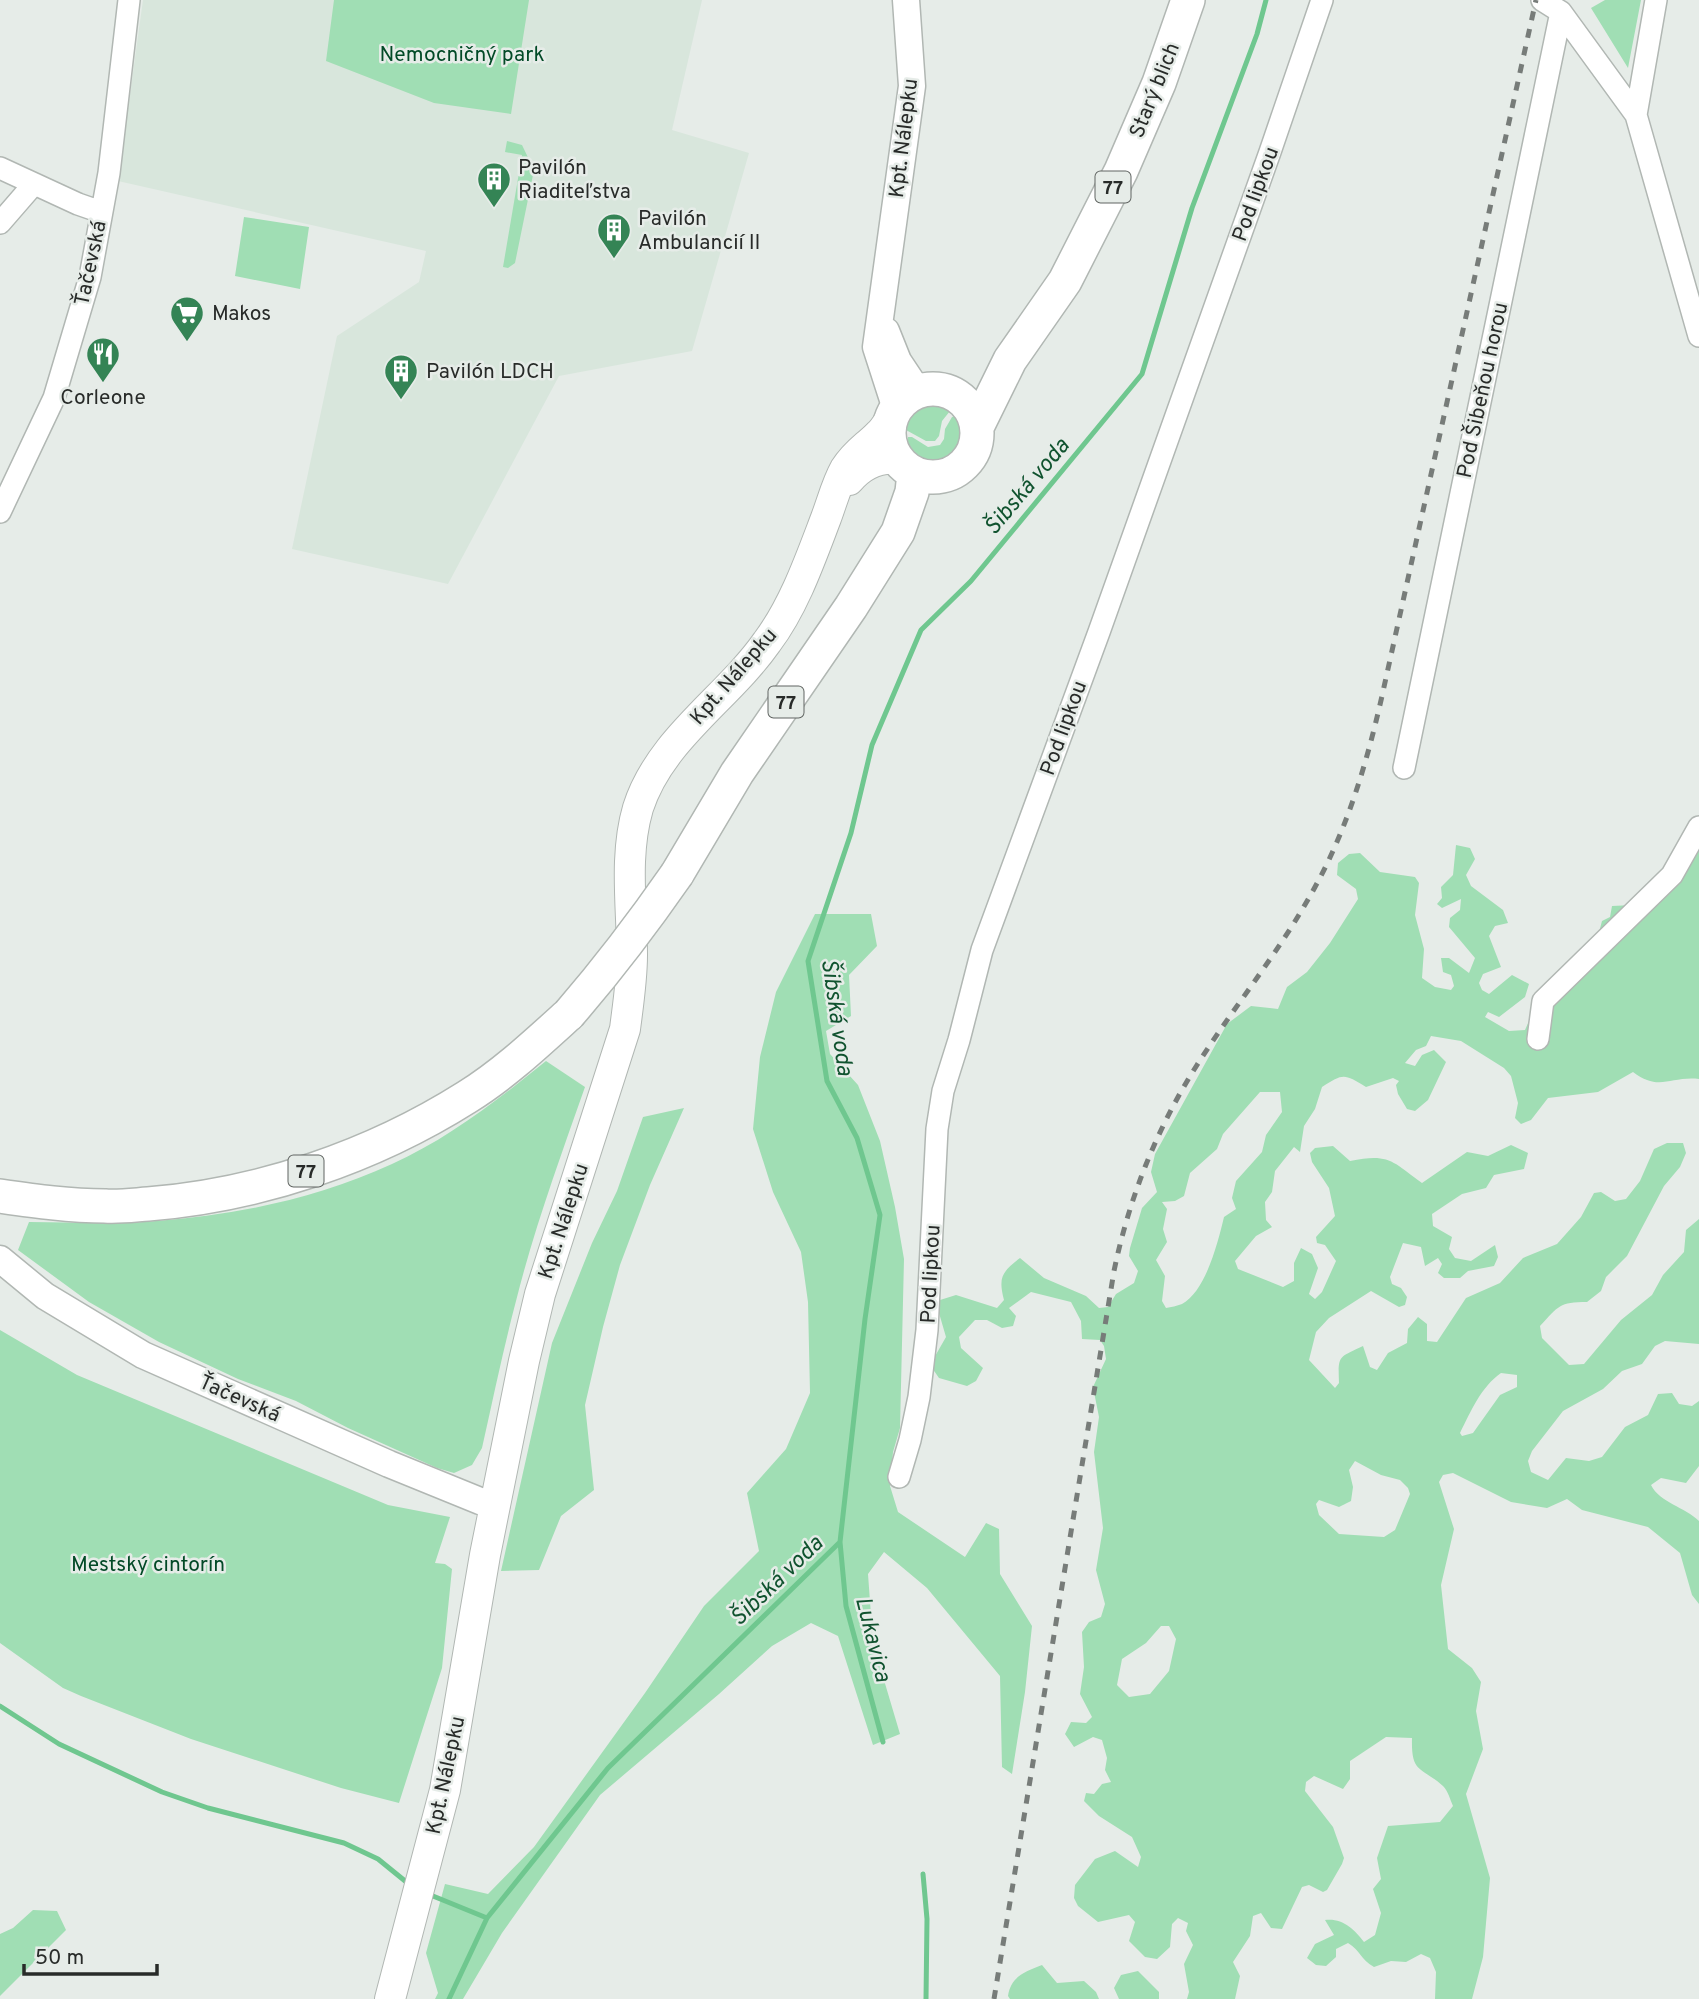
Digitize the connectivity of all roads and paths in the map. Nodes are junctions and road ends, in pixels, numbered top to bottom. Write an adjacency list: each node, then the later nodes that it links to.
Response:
1 (129, 0): 11 (street, Ťačevská)
2 (906, 0): 16 (street, Kpt. Nálepku)
3 (1188, 0): 14 (main road, Starý blich / 77)
4 (1322, 0): 26 (street, Pod lipkou)
5 (1542, 0): 7 (street)
6 (1656, 0): 8 (street)
7 (1561, 12): 8 (street); 21 (street, Pod Šibeňou horou)
8 (1636, 115): 13 (street)
9 (0, 168): 10 (street)
10 (33, 185): 11 (street); 12 (street)
11 (101, 212): 20 (street, Ťačevská)
12 (0, 223)
13 (1699, 336)
14 (1010, 360): 15 (main road, Starý blich / 77); 17 (main road, Starý blich / 77)
15 (952, 393): 16 (main road, 77); 17 (main road)
16 (902, 406): 18 (main road, 77); 19 (main road, Kpt. Nálepku)
17 (976, 427): 18 (main road, 77)
18 (918, 469): 19 (main road, Kpt. Nálepku); 24 (main road, 77, bridge)
19 (835, 496): 27 (main road, Kpt. Nálepku)
20 (0, 512)
21 (1404, 768)
22 (1699, 827): 23 (street)
23 (1538, 1040)
24 (0, 1196)
25 (0, 1259): 27 (street, Ťačevská)
26 (899, 1477)
27 (496, 1506): 28 (main road, Kpt. Nálepku)
28 (390, 1999)

